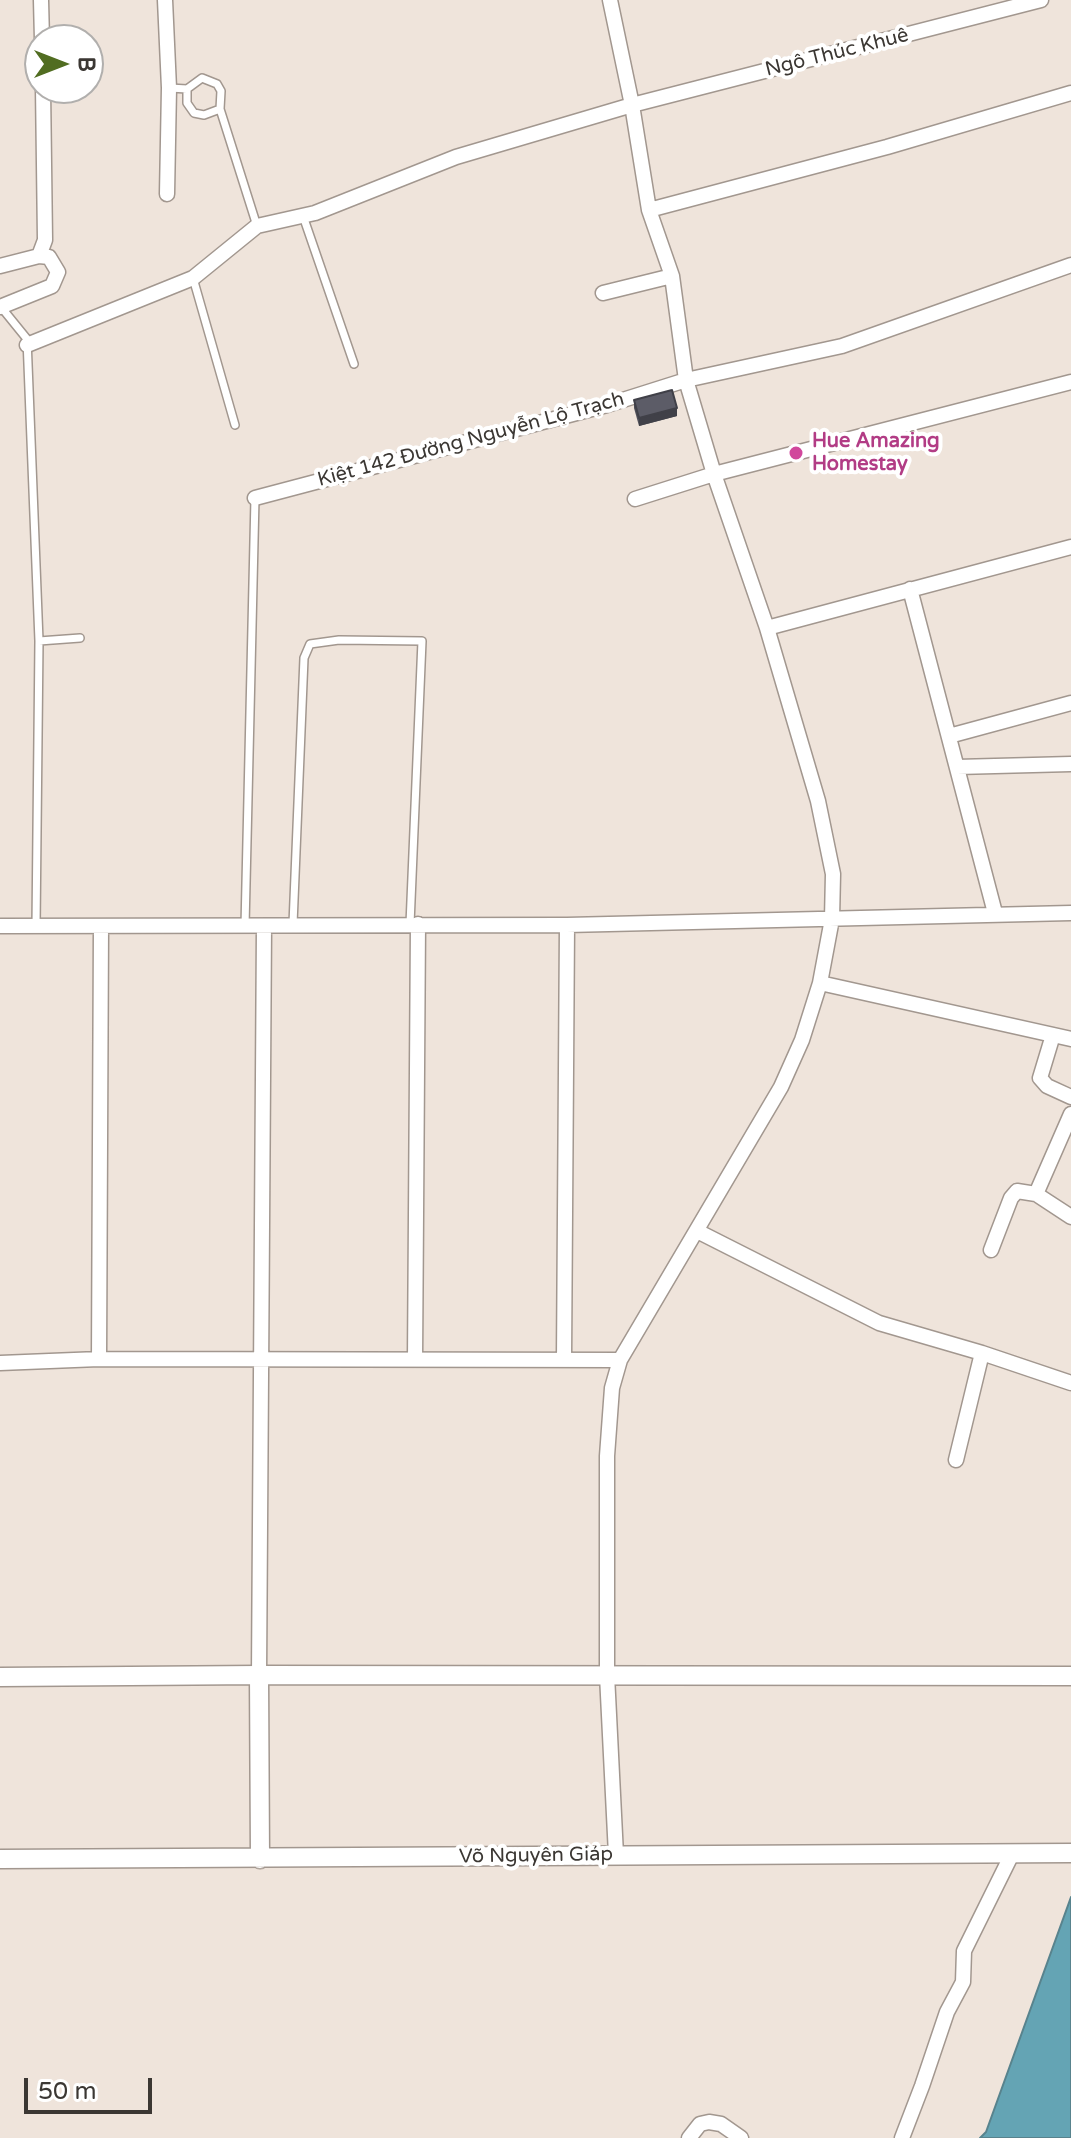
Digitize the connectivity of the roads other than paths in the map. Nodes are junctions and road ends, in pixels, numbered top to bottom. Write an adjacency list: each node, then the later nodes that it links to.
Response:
1 (41, 0): 5 (street)
2 (165, 0): 6 (street)
3 (610, 0): 10 (street)
4 (1041, 0): 10 (street, Ngô Thúc Khuê)
5 (42, 24)
6 (169, 88): 7 (lane); 12 (street)
7 (187, 89): 11 (lane); 11 (lane)
8 (1071, 93): 13 (street)
9 (43, 104): 16 (street)
10 (632, 105): 13 (street); 14 (street, Ngô Thúc Khuê)
11 (220, 109): 15 (lane)
12 (167, 194)
13 (649, 210): 19 (street)
14 (303, 216): 15 (street, Ngô Thúc Khuê); 24 (lane)
15 (257, 226): 20 (street)
16 (39, 256): 18 (street); 22 (street)
17 (1071, 265): 25 (street, Kiệt 142 Đường Nguyễn Lộ Trạch)
18 (0, 266)
19 (672, 276): 21 (street); 25 (street)
20 (193, 278): 23 (street); 27 (lane)
21 (603, 293)
22 (0, 307): 23 (lane)
23 (27, 345): 35 (lane)
24 (354, 364)
25 (686, 380): 28 (street); 29 (street, Kiệt 142 Đường Nguyễn Lộ Trạch)
26 (1071, 382): 28 (street)
27 (235, 425)
28 (714, 474): 30 (street); 33 (street)
29 (255, 498): 48 (lane)
30 (635, 499)
31 (1071, 547): 32 (street)
32 (910, 589): 33 (street); 37 (street)
33 (767, 628): 42 (street)
34 (80, 638): 35 (lane)
35 (39, 641): 46 (lane)
36 (1071, 703): 37 (street)
37 (949, 736): 39 (street)
38 (1071, 764): 39 (street)
39 (957, 767): 40 (street)
40 (995, 913): 41 (street); 42 (street)
41 (1071, 913)
42 (832, 919): 44 (street); 51 (street)
43 (414, 924): 44 (street); 50 (street); 50 (lane); 63 (street)
44 (567, 925): 64 (street)
45 (0, 926): 46 (street)
46 (36, 926): 47 (street)
47 (101, 926): 48 (street); 61 (street)
48 (245, 926): 49 (street)
49 (264, 926): 50 (street); 62 (street)
50 (293, 926)
51 (820, 983): 52 (street); 58 (street)
52 (1053, 1035): 53 (street); 54 (street)
53 (1071, 1039)
54 (1071, 1097)
55 (1071, 1114): 56 (street)
56 (1036, 1194): 57 (street); 59 (street)
57 (1071, 1217)
58 (697, 1231): 60 (street); 65 (street)
59 (991, 1250)
60 (982, 1353): 67 (street); 68 (street)
61 (99, 1359): 62 (street); 66 (street)
62 (261, 1359): 63 (street); 69 (street)
63 (415, 1359): 64 (street)
64 (564, 1359): 65 (street)
65 (620, 1360): 70 (street)
66 (0, 1363)
67 (1071, 1383)
68 (956, 1460)
69 (259, 1675): 70 (street); 72 (street); 77 (street)
70 (607, 1675): 71 (street); 75 (street)
71 (1071, 1676)
72 (0, 1677)
73 (1071, 1853): 74 (street, Võ Nguyên Giáp)
74 (1012, 1854): 75 (street, Võ Nguyên Giáp); 80 (street)
75 (616, 1855): 77 (street, Võ Nguyên Giáp)
76 (0, 1859): 77 (street, Võ Nguyên Giáp)
77 (260, 1859)
78 (689, 2138): 79 (street)
79 (741, 2138)
80 (902, 2138)

